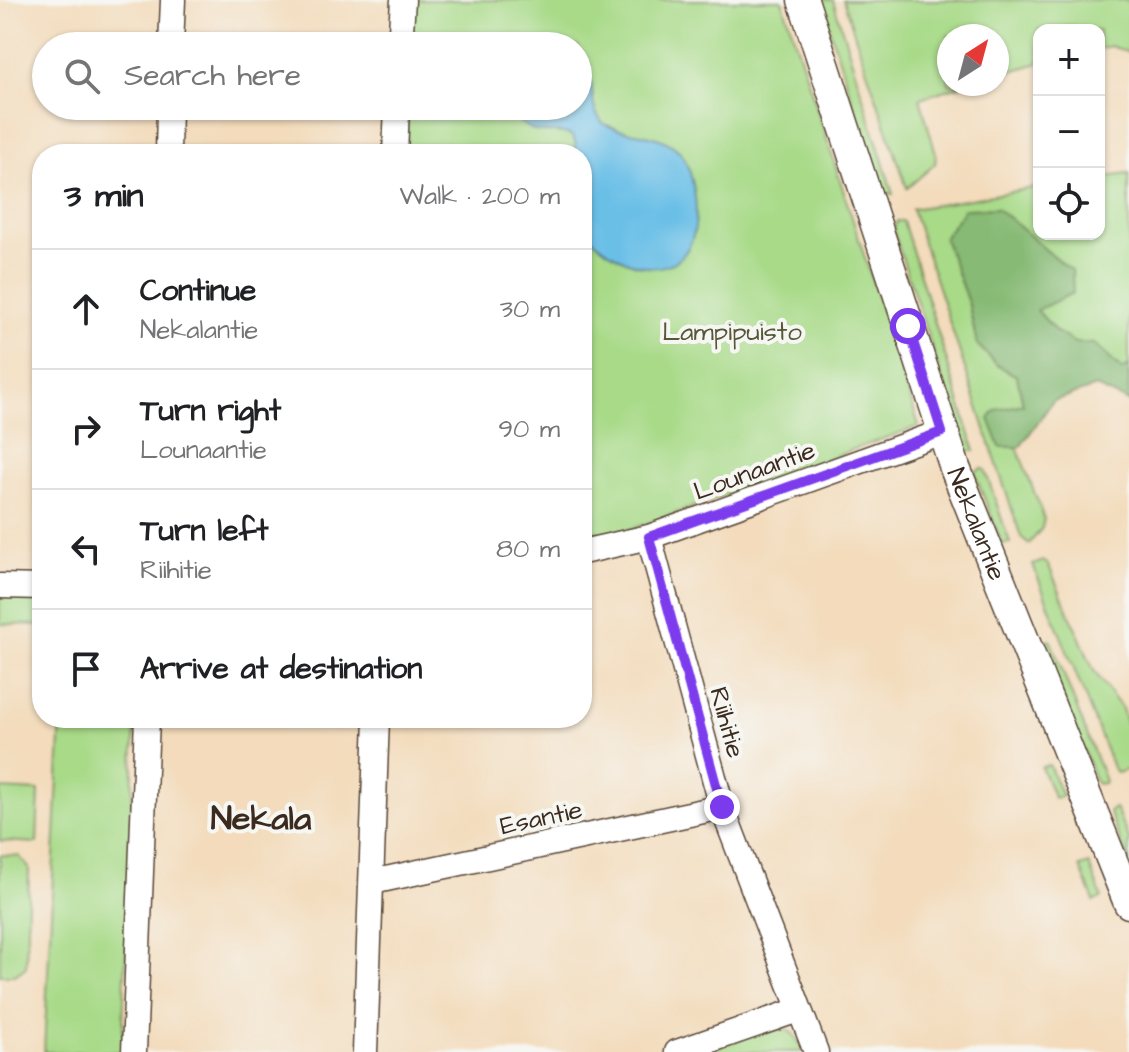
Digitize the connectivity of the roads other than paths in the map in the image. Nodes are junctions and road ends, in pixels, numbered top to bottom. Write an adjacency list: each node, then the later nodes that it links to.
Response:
1 (173, 0): 4 (street)
2 (403, 0): 5 (street)
3 (803, 0): 10 (main road, Nekalantie)
4 (172, 32)
5 (401, 32)
6 (169, 120): 8 (street)
7 (396, 120): 9 (street)
8 (168, 144)
9 (395, 144)
10 (942, 432): 11 (street, Lounaantie); 19 (main road, Nekalantie)
11 (649, 537): 12 (street, Lounaantie); 17 (street, Riihitie)
12 (592, 550)
13 (0, 586): 14 (street)
14 (32, 587)
15 (147, 728): 21 (street)
16 (377, 728): 18 (street)
17 (722, 807): 18 (street, Esantie); 20 (street, Riihitie)
18 (372, 882): 22 (street)
19 (1129, 903)
20 (798, 1010): 23 (street); 24 (street, Riihitie)
21 (134, 1052)
22 (365, 1052)
23 (677, 1052)
24 (816, 1052)

